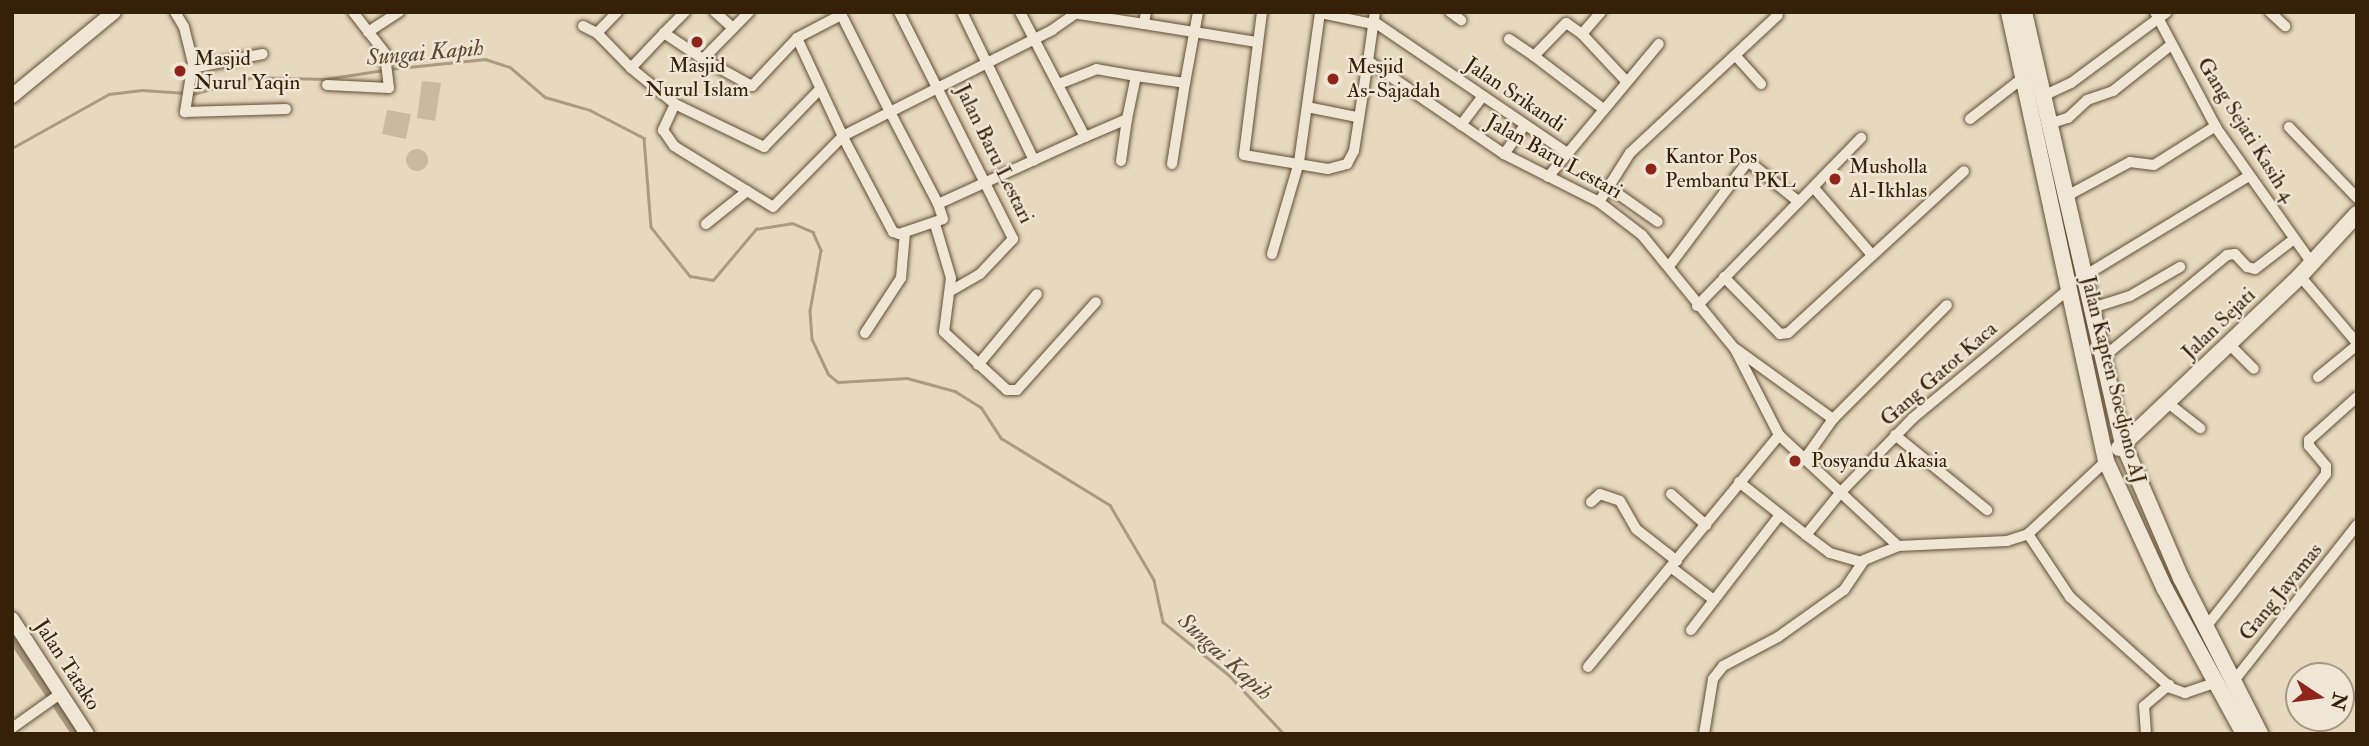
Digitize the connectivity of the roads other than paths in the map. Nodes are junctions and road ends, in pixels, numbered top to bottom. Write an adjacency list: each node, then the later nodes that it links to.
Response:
1 (114, 12): 60 (street)
2 (175, 12): 49 (street)
3 (353, 12): 32 (street)
4 (399, 12): 32 (street)
5 (617, 12): 33 (street)
6 (685, 12): 34 (street)
7 (715, 12): 31 (street)
8 (749, 12): 31 (street)
9 (899, 12): 58 (street, Jalan Baru Lestari)
10 (962, 12): 48 (street)
11 (1020, 12): 38 (street)
12 (1146, 12): 28 (street)
13 (1198, 12): 35 (street)
14 (1262, 12): 40 (street)
15 (1319, 12): 26 (street); 64 (street)
16 (1450, 12): 27 (street)
17 (1601, 12): 36 (street)
18 (2009, 12): 52 (main road, Jalan Kapten Soedjono AJ)
19 (2024, 12): 62 (main road, Jalan Kapten Soedjono AJ)
20 (2167, 12): 25 (street)
21 (2270, 12): 30 (street)
22 (840, 13): 37 (street); 67 (street)
23 (1078, 13): 28 (street); 38 (street)
24 (1778, 15): 44 (street)
25 (2156, 16): 42 (street, Gang Sejati Kasih 4); 62 (street)
26 (1373, 19): 47 (street); 61 (street, Jalan Srikandi)
27 (1461, 20)
28 (1144, 24): 35 (street)
29 (583, 26): 33 (street)
30 (2285, 26)
31 (733, 28): 46 (street)
32 (368, 32): 57 (street)
33 (597, 33): 50 (street)
34 (664, 33): 46 (street); 50 (street)
35 (1194, 33): 40 (street); 54 (street)
36 (1582, 34): 45 (street); 53 (street)
37 (797, 38): 46 (street); 59 (street)
38 (1034, 38): 48 (street); 55 (street)
39 (1509, 39): 45 (street)
40 (1256, 42): 83 (street)
41 (1659, 44): 53 (street)
42 (2171, 45): 71 (street); 74 (street, Gang Sejati Kasih 4)
43 (263, 54): 49 (street)
44 (1735, 55): 56 (street); 89 (street)
45 (1534, 56): 65 (street)
46 (703, 60)
47 (1368, 61): 68 (street); 72 (street, Jalan Baru Lestari)
48 (987, 62): 58 (street); 81 (street)
49 (192, 68): 66 (street)
50 (631, 68): 63 (street)
51 (1136, 76): 54 (street); 55 (street); 69 (street)
52 (2024, 77): 70 (street); 112 (main road, Jalan Kapten Soedjono AJ)
53 (1625, 80): 65 (street)
54 (1185, 83): 84 (street)
55 (1059, 84): 77 (street)
56 (1761, 84)
57 (327, 85)
58 (940, 86): 67 (street); 88 (street, Jalan Baru Lestari)
59 (819, 90): 63 (street); 76 (street)
60 (12, 96)
61 (1483, 96): 72 (street); 73 (street, Jalan Srikandi)
62 (2043, 96): 71 (main road, Jalan Kapten Soedjono AJ)
63 (675, 104): 91 (street)
64 (1307, 107): 68 (street); 83 (street)
65 (1602, 108): 79 (street)
66 (286, 109)
67 (890, 112): 76 (street); 96 (street)
68 (1356, 117): 83 (street)
69 (1126, 119): 77 (street); 82 (street)
70 (1970, 119)
71 (2049, 124): 92 (main road, Jalan Kapten Soedjono AJ)
72 (1461, 125): 80 (street, Jalan Baru Lestari)
73 (1525, 125): 79 (street, Jalan Srikandi); 80 (street)
74 (2216, 126): 86 (street, Gang Sejati Kasih 4); 92 (street)
75 (2289, 127): 93 (street)
76 (843, 136): 91 (street); 101 (street)
77 (1085, 137): 81 (street)
78 (1861, 138): 90 (street)
79 (1567, 153): 87 (street)
80 (1504, 154): 87 (street, Jalan Baru Lestari)
81 (1034, 160): 88 (street)
82 (1121, 160)
83 (1299, 162): 103 (street)
84 (1172, 164)
85 (1964, 172): 104 (street)
86 (2249, 176): 102 (street, Gang Sejati Kasih 4); 110 (street)
87 (1548, 177): 94 (street, Jalan Baru Lestari)
88 (987, 182): 96 (street); 111 (street, Jalan Baru Lestari)
89 (1607, 186): 94 (street); 98 (street)
90 (1814, 188): 95 (street); 104 (street)
91 (747, 191): 99 (street)
92 (2065, 197): 110 (main road, Jalan Kapten Soedjono AJ)
93 (2357, 198)
94 (1599, 202): 106 (street, Jalan Baru Lestari)
95 (1799, 202): 106 (street); 108 (street)
96 (938, 204): 100 (street)
97 (2357, 214): 105 (main road, Jalan Sejati)
98 (1658, 222)
99 (706, 224)
100 (935, 224): 101 (street); 111 (street)
101 (905, 232): 118 (street)
102 (2294, 239): 105 (street, Gang Sejati Kasih 4); 122 (street)
103 (1272, 254)
104 (1872, 255): 108 (street)
105 (2312, 263): 109 (main road, Jalan Sejati)
106 (1670, 265): 116 (street, Jalan Baru Lestari)
107 (2180, 267): 117 (street)
108 (1724, 276): 116 (street)
109 (2300, 276): 119 (main road, Jalan Sejati); 120 (street)
110 (2081, 278): 117 (main road, Jalan Kapten Soedjono AJ)
111 (950, 290): 123 (street)
112 (2068, 290): 131 (street, Gang Gatot Kaca); 134 (main road, Jalan Kapten Soedjono AJ)
113 (1037, 294): 123 (street)
114 (1097, 302): 123 (street)
115 (1947, 305): 128 (street)
116 (1697, 306): 121 (street, Jalan Baru Lestari)
117 (2089, 309): 122 (main road, Jalan Kapten Soedjono AJ)
118 (865, 333)
119 (2229, 344): 124 (street); 127 (main road, Jalan Sejati)
120 (2357, 344): 125 (street)
121 (1735, 349): 128 (street); 130 (street, Jalan Baru Lestari)
122 (2101, 359): 132 (main road, Jalan Kapten Soedjono AJ)
123 (978, 365)
124 (2254, 369)
125 (2318, 377)
126 (2357, 397): 150 (street)
127 (2168, 402): 129 (street); 132 (main road, Jalan Sejati)
128 (1833, 419): 133 (street)
129 (2200, 428)
130 (1779, 435): 133 (street, Jalan Baru Lestari); 135 (street)
131 (1895, 435): 136 (street, Gang Gatot Kaca); 139 (street)
132 (2123, 443): 134 (main road, Jalan Sejati); 150 (main road, Jalan Kapten Soedjono AJ)
133 (1804, 460): 136 (street, Jalan Baru Lestari)
134 (2106, 461): 143 (street); 154 (main road, Jalan Kapten Soedjono AJ)
135 (1739, 482): 140 (street); 141 (street)
136 (1840, 493): 144 (street, Gang Gatot Kaca); 145 (street, Jalan Baru Lestari)
137 (1671, 494): 141 (street)
138 (1591, 502): 147 (street)
139 (1987, 510)
140 (1780, 515): 144 (street); 148 (street)
141 (1706, 525): 147 (street)
142 (2357, 525): 154 (street, Gang Jayamas)
143 (2028, 534): 145 (street); 155 (street)
144 (1806, 535): 146 (street)
145 (1898, 546): 146 (street)
146 (1862, 562): 160 (street)
147 (1675, 565): 148 (street); 153 (street)
148 (1714, 600): 151 (street)
149 (12, 619): 152 (street, Jalan Tatako)
150 (2206, 627): 154 (main road, Jalan Kapten Soedjono AJ)
151 (1691, 630)
152 (19, 640): 156 (street, Jalan Tatako)
153 (1588, 667)
154 (2225, 682): 155 (street); 157 (main road, Jalan Kapten Soedjono AJ)
155 (2168, 685): 161 (street)
156 (60, 694): 158 (street); 159 (street, Jalan Tatako)
157 (2244, 723): 162 (main road, Jalan Kapten Soedjono AJ)
158 (12, 728)
159 (87, 734)
160 (1704, 734)
161 (2146, 734)
162 (2260, 734)

